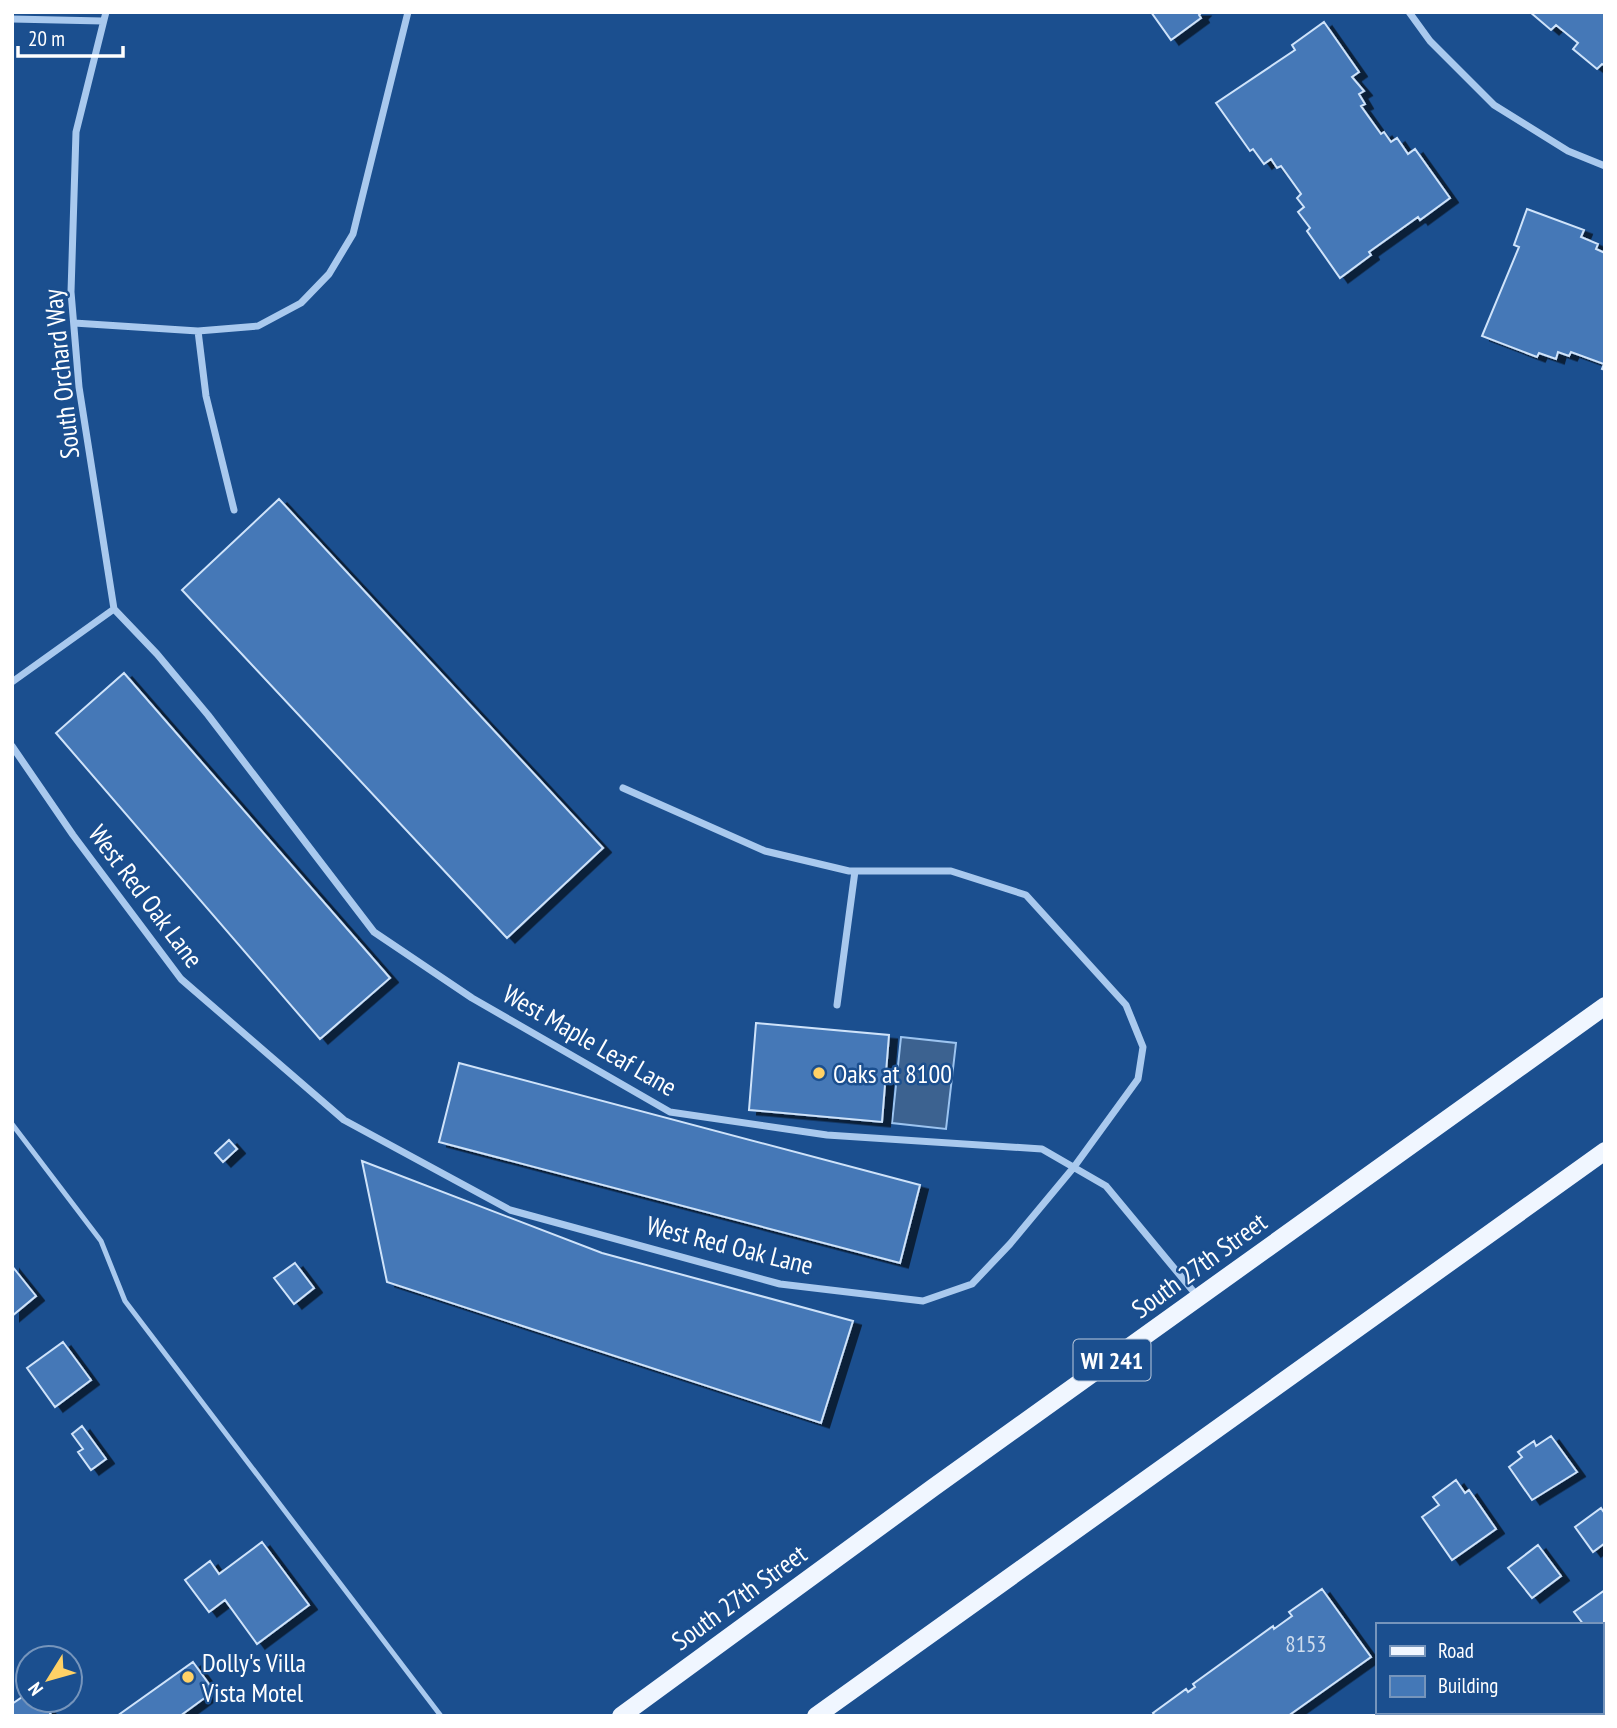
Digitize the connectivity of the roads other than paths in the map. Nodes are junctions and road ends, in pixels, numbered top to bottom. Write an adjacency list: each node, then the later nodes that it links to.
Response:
1 (106, 12): 5 (street, South Orchard Way)
2 (408, 12): 8 (street)
3 (1409, 12): 6 (street)
4 (12, 19): 5 (street)
5 (103, 21): 7 (street, South Orchard Way)
6 (1605, 166)
7 (74, 323): 8 (street); 10 (street, South Orchard Way)
8 (198, 331): 9 (street)
9 (234, 510)
10 (114, 609): 11 (street); 19 (street, West Maple Leaf Lane)
11 (12, 682)
12 (12, 746): 19 (street, West Red Oak Lane)
13 (623, 788): 14 (street, West Red Oak Lane)
14 (855, 871): 15 (street); 19 (street, West Red Oak Lane)
15 (837, 1005)
16 (1605, 1006): 20 (main road, South 27th Street / WI 241)
17 (12, 1124): 21 (lane)
18 (1605, 1151): 23 (main road)
19 (1074, 1167): 20 (street, West Maple Leaf Lane)
20 (1198, 1298): 22 (main road, South 27th Street / WI 241)
21 (441, 1716)
22 (621, 1716)
23 (816, 1716)

